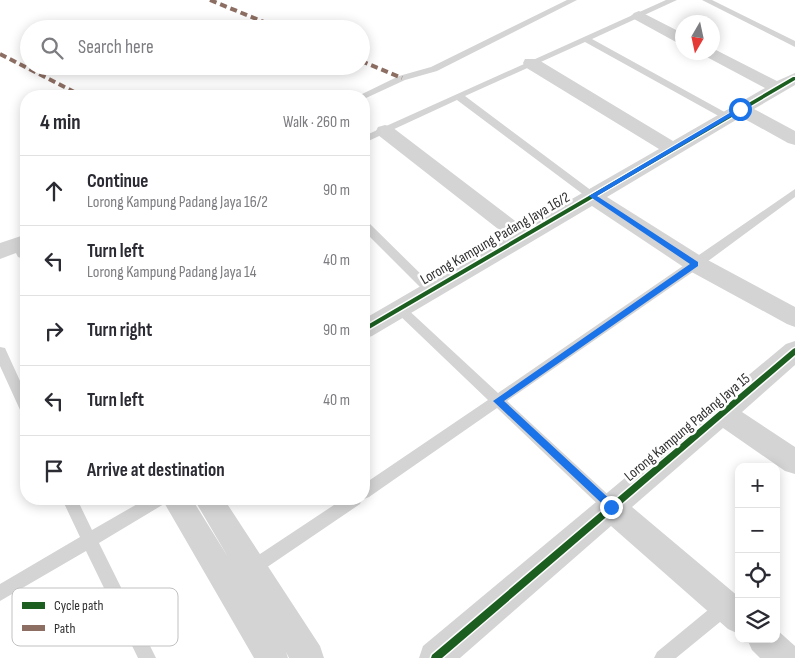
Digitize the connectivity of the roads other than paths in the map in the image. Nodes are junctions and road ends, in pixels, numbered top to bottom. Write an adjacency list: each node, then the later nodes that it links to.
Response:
1 (574, 0): 12 (lane)
2 (673, 0): 4 (lane)
3 (706, 0): 7 (lane)
4 (639, 16): 5 (street); 6 (lane)
5 (675, 35)
6 (585, 39): 9 (lane); 14 (lane)
7 (795, 44)
8 (720, 58): 11 (street)
9 (531, 63): 13 (lane); 18 (street)
10 (795, 78): 11 (street, Lorong Kampung Padang Jaya 16/2)
11 (777, 88): 14 (street, Lorong Kampung Padang Jaya 16/2)
12 (370, 93)
13 (458, 96): 15 (lane); 20 (lane)
14 (734, 113): 17 (street); 18 (street, Lorong Kampung Padang Jaya 16/2)
15 (385, 131): 16 (lane); 22 (street)
16 (370, 137)
17 (795, 139)
18 (672, 149): 20 (street, Lorong Kampung Padang Jaya 16/2)
19 (795, 192): 25 (lane)
20 (592, 196): 22 (street, Lorong Kampung Padang Jaya 16/2); 25 (street)
21 (370, 232): 26 (lane)
22 (522, 237): 26 (street, Lorong Kampung Padang Jaya 16/2)
23 (20, 247): 24 (street)
24 (0, 251)
25 (696, 264): 28 (street); 33 (lane)
26 (431, 291): 27 (street, Lorong Kampung Padang Jaya 16/2)
27 (400, 309): 29 (street, Lorong Kampung Padang Jaya 16/2); 33 (lane)
28 (795, 318)
29 (370, 326)
30 (795, 351): 34 (street, Lorong Kampung Padang Jaya 15)
31 (0, 352): 32 (lane)
32 (20, 395)
33 (498, 401): 36 (lane); 42 (lane)
34 (724, 414): 35 (street); 42 (street, Lorong Kampung Padang Jaya 15)
35 (795, 462)
36 (370, 488)
37 (71, 505): 43 (lane)
38 (148, 505): 43 (lane)
39 (181, 505): 44 (street)
40 (210, 505): 44 (street)
41 (346, 505): 44 (lane)
42 (611, 507): 47 (street); 53 (street, Lorong Kampung Padang Jaya 15)
43 (88, 541): 45 (lane); 46 (lane)
44 (240, 576): 51 (street); 52 (street)
45 (112, 588)
46 (0, 593)
47 (732, 613): 54 (lane)
48 (767, 643): 55 (street)
49 (141, 646): 50 (lane)
50 (147, 658)
51 (272, 658)
52 (308, 658)
53 (435, 658)
54 (663, 658)
55 (784, 658)

